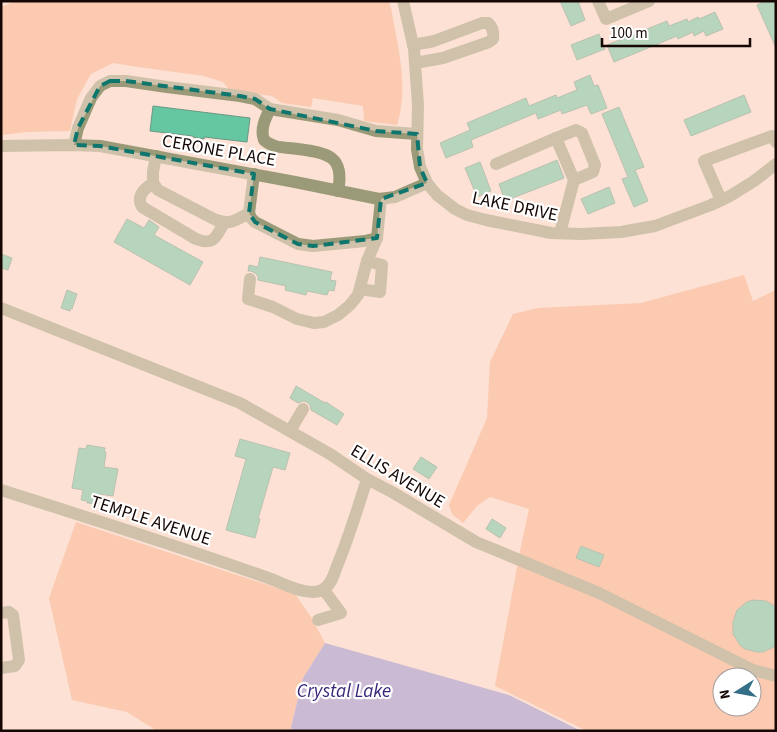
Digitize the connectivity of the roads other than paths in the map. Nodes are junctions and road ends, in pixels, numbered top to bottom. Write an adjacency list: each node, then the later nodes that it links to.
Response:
1 (403, 1): 4 (street, LAKE DRIVE)
2 (598, 1): 3 (street)
3 (649, 1)
4 (413, 44): 5 (street, LAKE DRIVE); 5 (street)
5 (415, 63): 7 (street, LAKE DRIVE)
6 (270, 109): 7 (street); 10 (street); 19 (street)
7 (417, 134): 17 (street, LAKE DRIVE)
8 (556, 138): 13 (street); 16 (street); 16 (street)
9 (776, 142): 21 (street)
10 (74, 145): 11 (street, CERONE PLACE); 12 (street, CERONE PLACE)
11 (1, 146)
12 (156, 156): 15 (street, CERONE PLACE); 18 (street)
13 (496, 164)
14 (776, 164): 21 (street, LAKE DRIVE)
15 (254, 174): 19 (street, CERONE PLACE); 22 (street)
16 (574, 180): 24 (street)
17 (427, 182): 20 (street, CERONE PLACE); 24 (street, LAKE DRIVE)
18 (152, 183): 23 (street); 23 (street)
19 (338, 191): 20 (street, CERONE PLACE)
20 (381, 199): 25 (street)
21 (720, 200): 24 (street, LAKE DRIVE)
22 (249, 213): 23 (street); 25 (street)
23 (224, 223)
24 (560, 233)
25 (377, 238): 26 (street)
26 (367, 261): 28 (street); 28 (street)
27 (250, 279): 28 (street)
28 (360, 289)
29 (1, 308): 31 (street, ELLIS AVENUE)
30 (303, 408): 31 (street)
31 (290, 431): 32 (street, ELLIS AVENUE)
32 (367, 480): 34 (street); 38 (street, ELLIS AVENUE)
33 (1, 490): 34 (street, TEMPLE AVENUE)
34 (324, 590): 36 (street)
35 (1, 613): 37 (street)
36 (318, 620)
37 (1, 668)
38 (776, 676)

